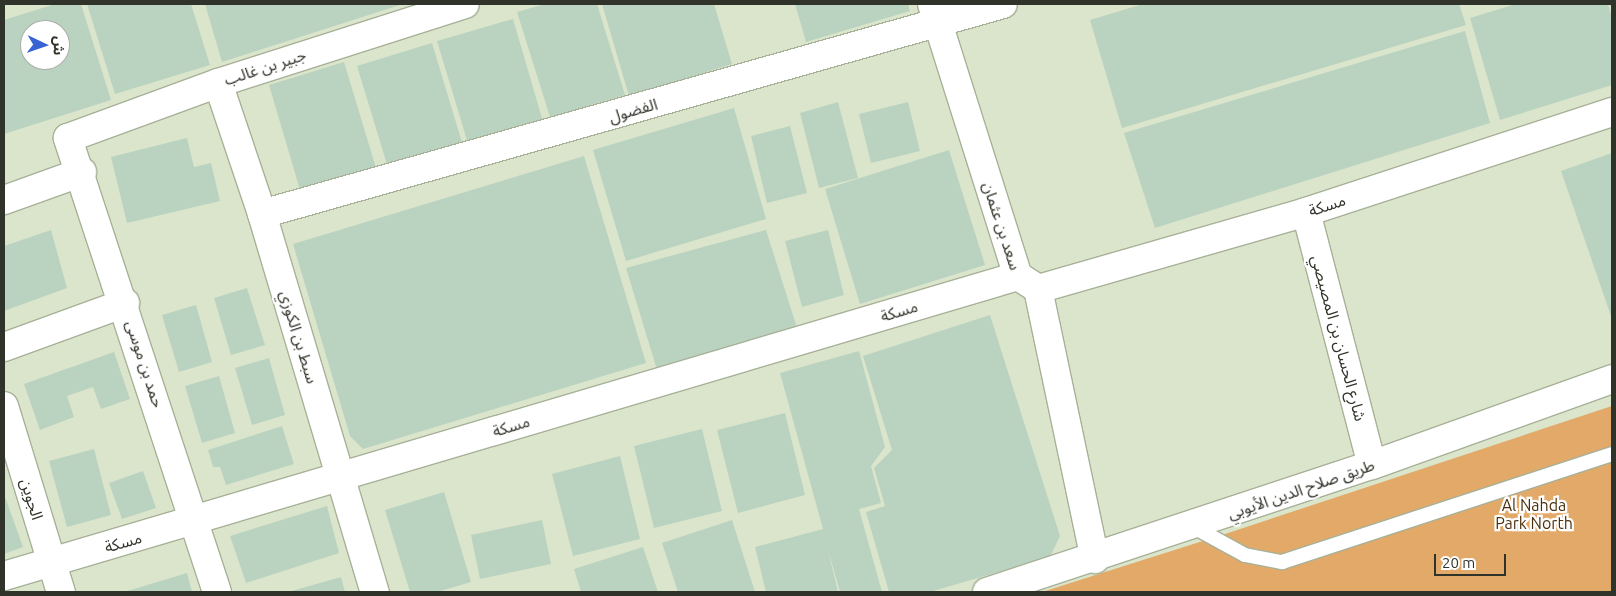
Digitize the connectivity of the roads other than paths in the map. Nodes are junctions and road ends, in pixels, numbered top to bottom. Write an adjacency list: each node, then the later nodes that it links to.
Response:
1 (465, 4): 3 (street, جبير بن غالب)
2 (1003, 4): 4 (street, الفضول)
3 (427, 9): 5 (street, جبير بن غالب)
4 (935, 14): 11 (street, الفضول); 12 (street, سعد بن عثمان)
5 (218, 83): 7 (street, جبير بن غالب); 11 (street, سبط بن الكوزي)
6 (1612, 112): 10 (street, مسكة)
7 (68, 138): 8 (street, حمد بن موسى)
8 (82, 172): 9 (street); 13 (street, حمد بن موسى)
9 (4, 200)
10 (1306, 212): 12 (street, مسكة); 18 (street, شارع الحسان بن المصيصي)
11 (262, 214): 19 (street, سبط بن الكوزي)
12 (1028, 282): 19 (street, مسكة); 22 (street, سعد بن عثمان)
13 (125, 303): 14 (street); 20 (street, حمد بن موسى)
14 (4, 347)
15 (1612, 379): 18 (street, طريق صلاح الدين الأيوبي)
16 (4, 406): 23 (street, الجوين)
17 (1612, 454): 21 (lane)
18 (1372, 465): 21 (street, طريق صلاح الدين الأيوبي)
19 (340, 477): 20 (street, مسكة); 27 (street, سبط بن الكوزي)
20 (197, 521): 23 (street, مسكة); 26 (street, حمد بن موسى)
21 (1192, 526): 22 (street, طريق صلاح الدين الأيوبي)
22 (1095, 559): 28 (street, طريق صلاح الدين الأيوبي)
23 (52, 562): 24 (street, مسكة); 25 (street, الجوين)
24 (4, 576)
25 (61, 592)
26 (217, 592)
27 (375, 592)
28 (987, 592)

